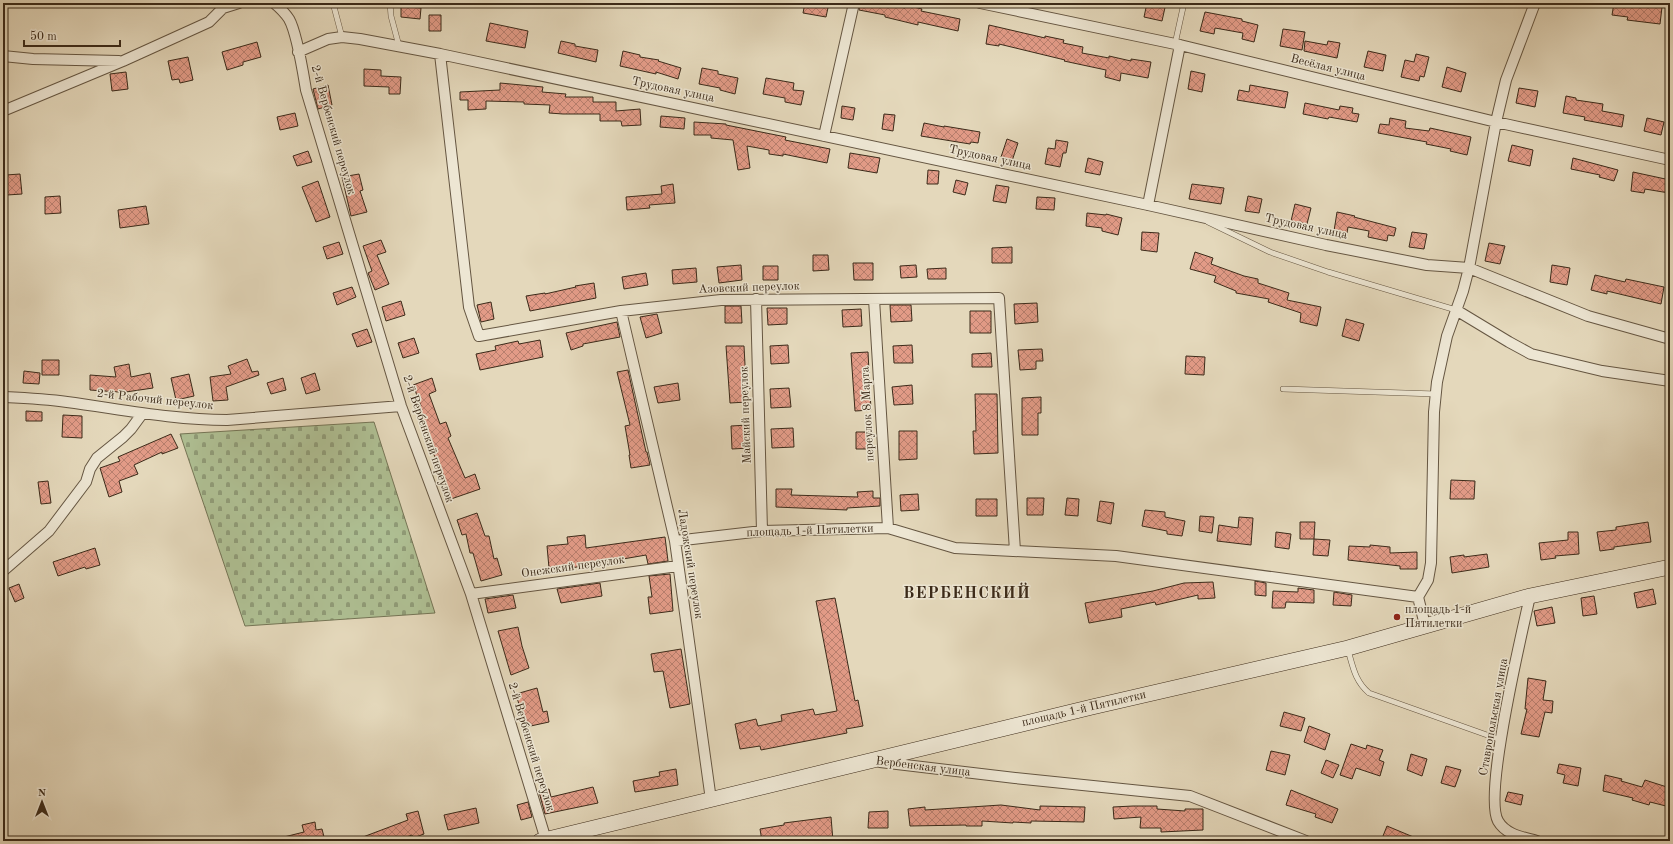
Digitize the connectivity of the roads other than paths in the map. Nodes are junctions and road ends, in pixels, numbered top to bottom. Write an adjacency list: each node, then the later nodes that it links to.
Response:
1 (239, 3): 15 (street)
2 (274, 3): 12 (street, 2-й Вербенский переулок)
3 (334, 3): 9 (lane)
4 (390, 3): 11 (lane)
5 (854, 3): 18 (street)
6 (980, 3): 10 (street, Весёлая улица)
7 (1184, 3): 10 (lane)
8 (1535, 3): 17 (street)
9 (342, 37): 11 (street, Трудовая улица); 12 (street, Трудовая улица)
10 (1178, 45): 17 (street, Весёлая улица); 20 (street)
11 (399, 46): 13 (street, Трудовая улица)
12 (298, 52): 32 (street, 2-й Вербенский переулок)
13 (440, 54): 18 (street, Трудовая улица); 26 (street, Азовский переулок)
14 (3, 56): 15 (street)
15 (123, 61): 16 (street)
16 (3, 111)
17 (1496, 122): 19 (street, Весёлая улица); 22 (street)
18 (824, 136): 20 (street, Трудовая улица)
19 (1670, 160)
20 (1148, 205): 21 (street, Трудовая улица)
21 (1193, 215): 22 (street, Трудовая улица); 25 (lane)
22 (1469, 268): 25 (street); 27 (street, Трудовая улица)
23 (756, 298): 24 (street, Азовский переулок); 26 (street, Азовский переулок); 35 (street, Майский переулок)
24 (874, 298): 34 (street, переулок 8 Марта); 37 (street, Азовский переулок)
25 (1456, 310): 28 (street); 30 (street)
26 (621, 312): 36 (street, Ладожский переулок)
27 (1670, 339)
28 (1670, 381)
29 (1283, 389): 30 (lane)
30 (1436, 394): 43 (street)
31 (3, 397): 33 (street, 2-й Рабочий переулок)
32 (401, 406): 33 (street, 2-й Рабочий переулок); 41 (street, 2-й Вербенский переулок)
33 (142, 414): 40 (street)
34 (888, 528): 35 (street, площадь 1-й Пятилетки); 37 (street, площадь 1-й Пятилетки)
35 (762, 531): 36 (street, площадь 1-й Пятилетки)
36 (675, 541): 38 (street, Ладожский переулок)
37 (1015, 551): 43 (street, площадь 1-й Пятилетки)
38 (678, 566): 41 (street, Онежский переулок); 48 (street, Ладожский переулок)
39 (1670, 567): 42 (main road, площадь 1-й Пятилетки)
40 (3, 571)
41 (471, 594): 49 (street, 2-й Вербенский переулок)
42 (1530, 596): 44 (main road, площадь 1-й Пятилетки); 46 (street, Ставропольская улица)
43 (1418, 597): 44 (street)
44 (1425, 625): 45 (main road, площадь 1-й Пятилетки)
45 (1348, 648): 46 (lane); 47 (main road, площадь 1-й Пятилетки)
46 (1501, 740): 51 (street, Ставропольская улица)
47 (872, 761): 48 (main road, Вербенская улица); 50 (street, Вербенская улица)
48 (711, 800): 49 (main road, Вербенская улица)
49 (543, 840)
50 (1306, 841)
51 (1537, 841)

